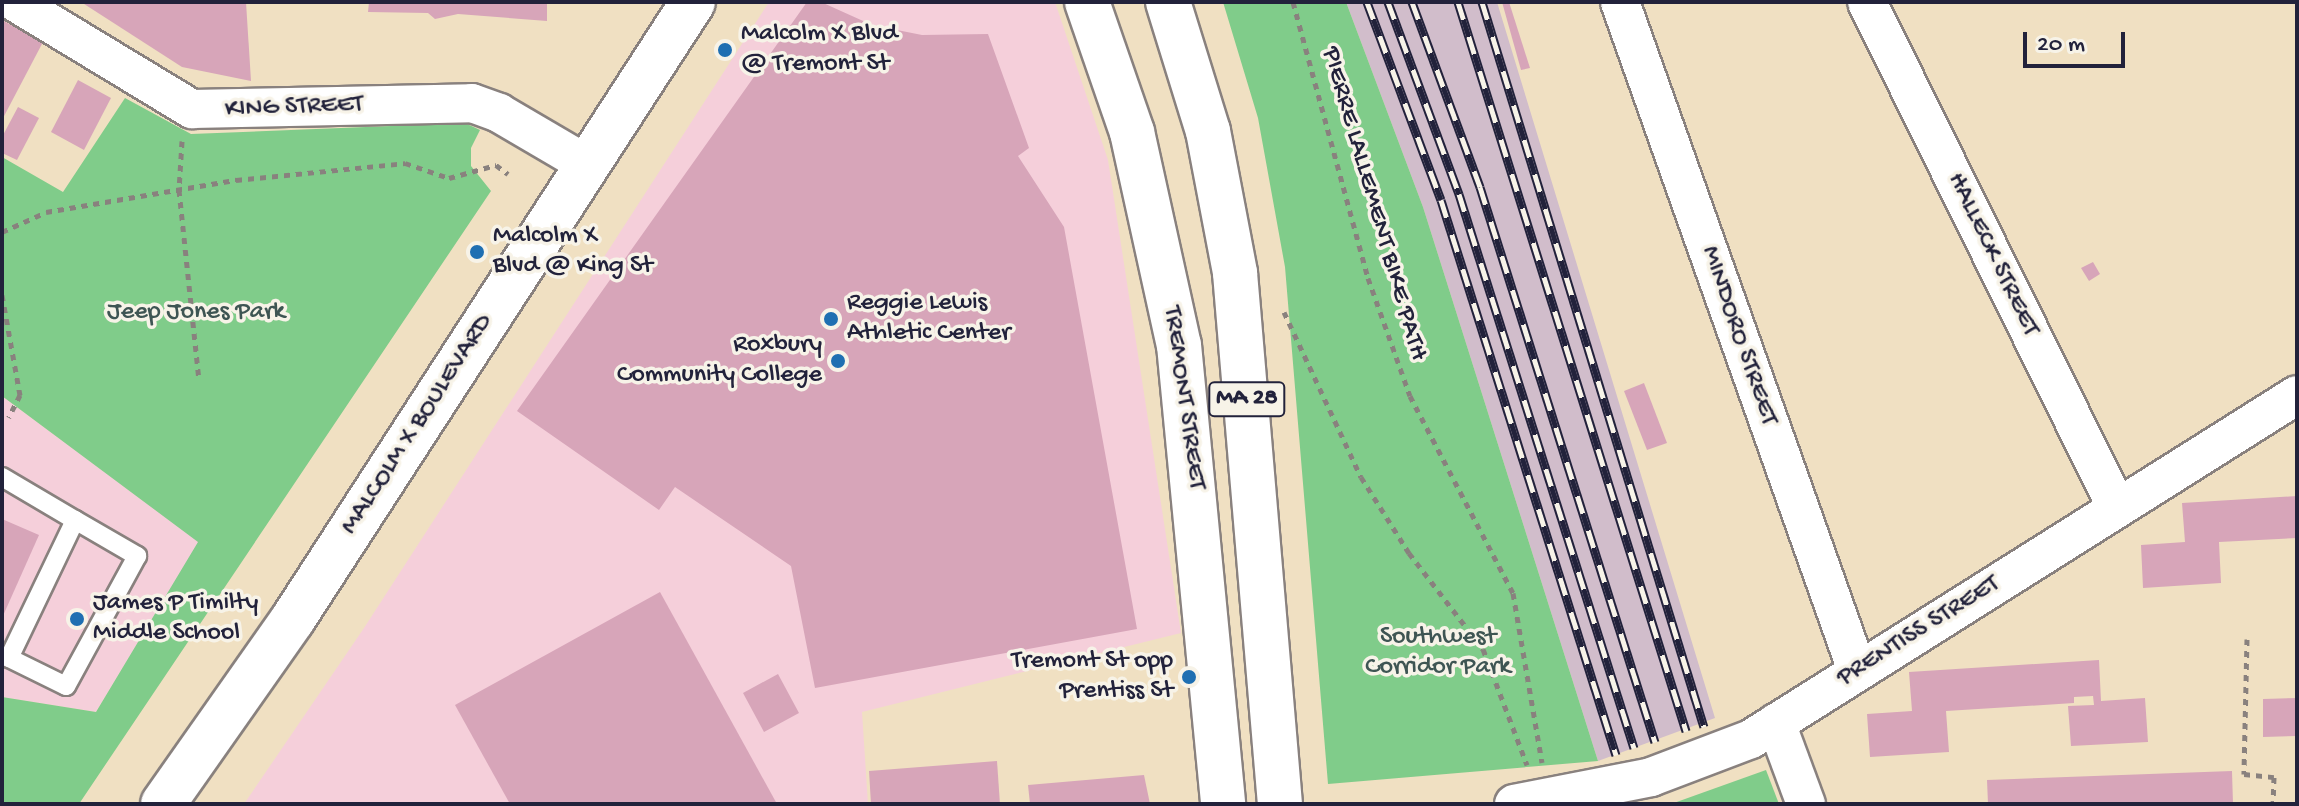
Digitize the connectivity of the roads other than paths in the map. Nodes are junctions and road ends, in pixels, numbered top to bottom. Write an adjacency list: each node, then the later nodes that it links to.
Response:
1 (15, 2): 7 (street, KING STREET)
2 (693, 2): 7 (main road, MALCOLM X BOULEVARD)
3 (1087, 2): 15 (main road, TREMONT STREET / MA 28)
4 (1168, 2): 16 (main road, MA 28)
5 (1620, 2): 12 (street, MINDORO STREET)
6 (1867, 2): 10 (street, HALLECK STREET)
7 (586, 164): 14 (main road, MALCOLM X BOULEVARD)
8 (2297, 395): 10 (street, PRENTISS STREET)
9 (2, 477): 11 (lane)
10 (2117, 508): 12 (street, PRENTISS STREET)
11 (75, 520): 11 (lane)
12 (1857, 670): 13 (street, PRENTISS STREET)
13 (1776, 723): 17 (street, PRENTISS STREET); 18 (street)
14 (163, 804)
15 (1223, 804)
16 (1280, 804)
17 (1514, 804)
18 (1806, 804)

